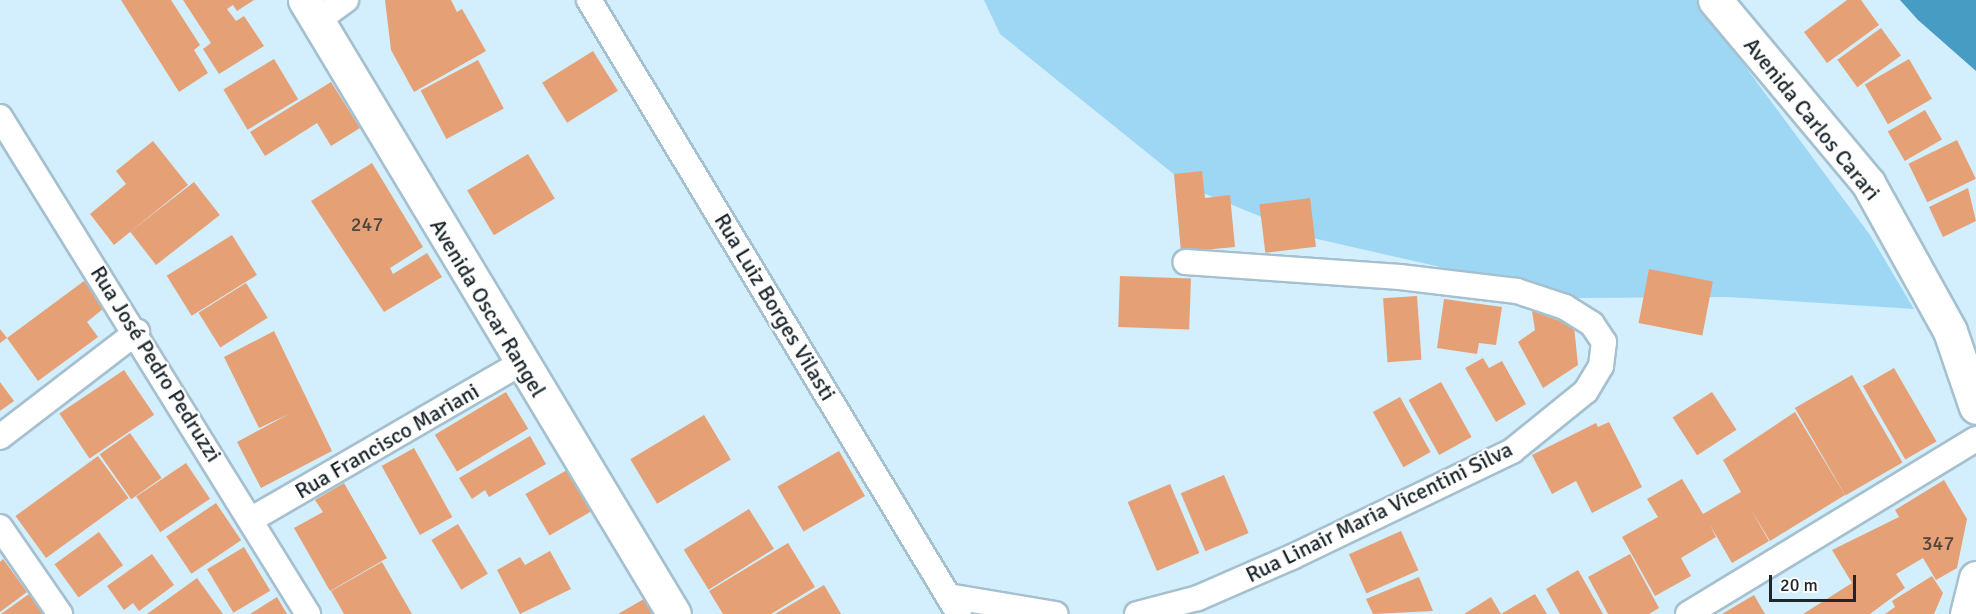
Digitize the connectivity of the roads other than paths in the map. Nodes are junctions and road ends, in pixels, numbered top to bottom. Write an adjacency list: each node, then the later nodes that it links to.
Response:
1 (346, 0): 4 (street)
2 (589, 0): 15 (street, Rua Luiz Borges Vilasti)
3 (1714, 0): 9 (main road, Avenida Carlos Carari)
4 (311, 10): 8 (main road, Avenida Oscar Rangel)
5 (0, 117): 7 (street, Rua José Pedro Pedruzzi)
6 (1186, 262): 20 (street, Rua Linair Maria Vicentini Silva)
7 (136, 332): 10 (street); 12 (street, Rua José Pedro Pedruzzi)
8 (521, 363): 12 (street, Rua Francisco Mariani); 18 (main road, Avenida Oscar Rangel)
9 (1976, 407)
10 (0, 437)
11 (1976, 439): 21 (street)
12 (252, 519): 17 (street, Rua José Pedro Pedruzzi)
13 (0, 527): 16 (street)
14 (1976, 578): 22 (main road)
15 (954, 605): 19 (street)
16 (60, 614)
17 (308, 614)
18 (674, 614)
19 (1055, 614)
20 (1137, 614)
21 (1688, 614)
22 (1967, 614)

